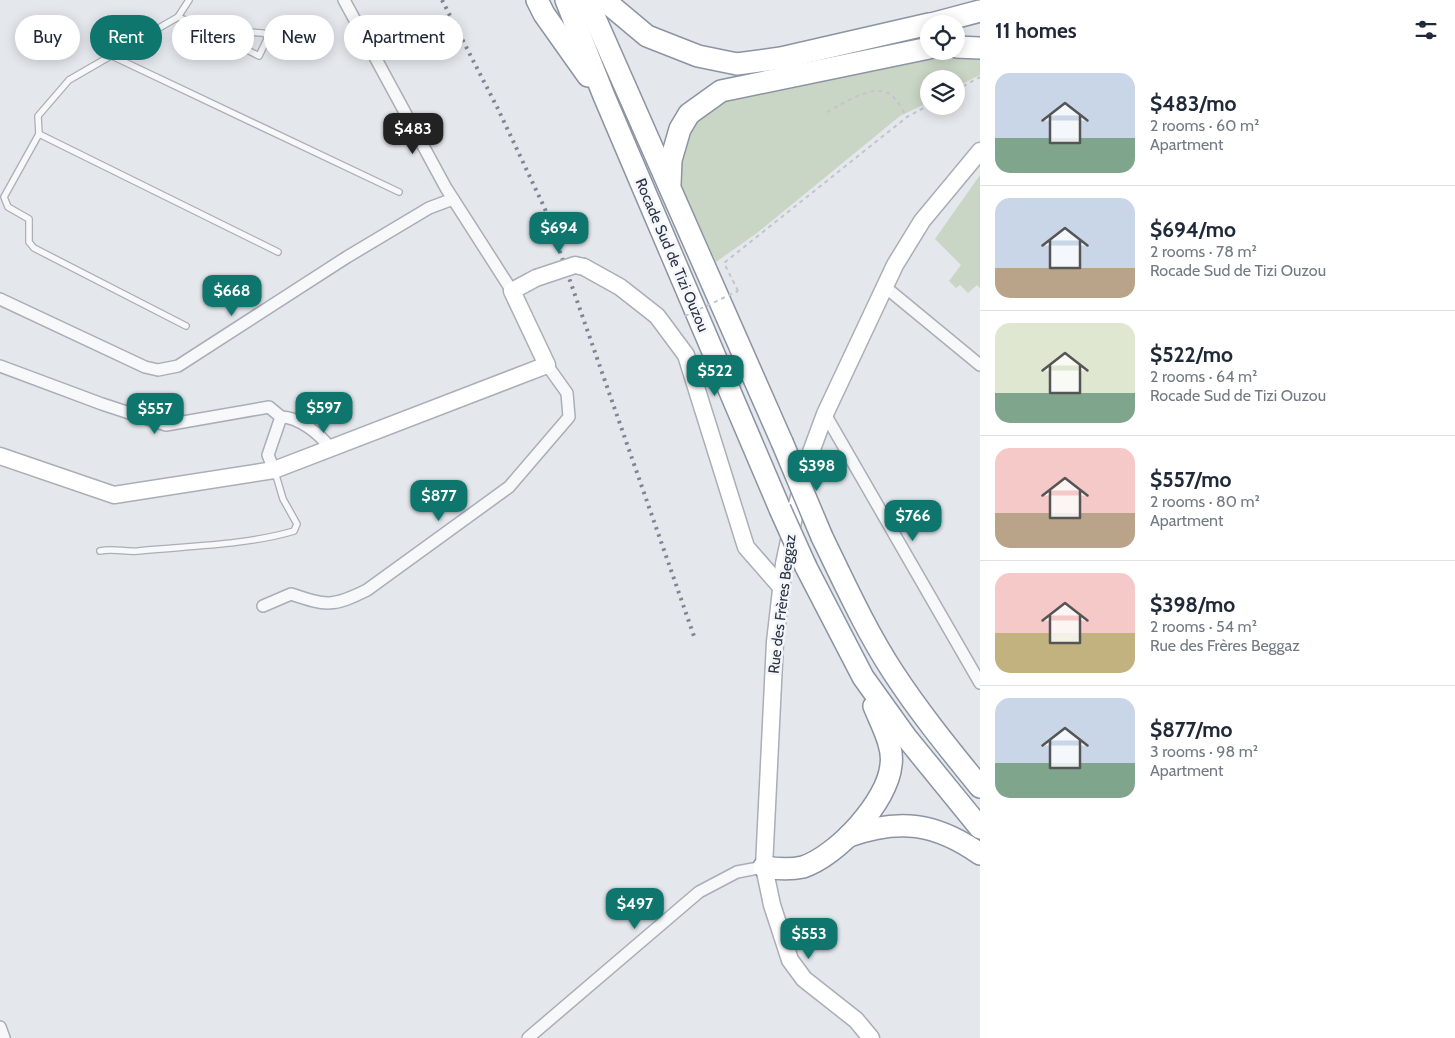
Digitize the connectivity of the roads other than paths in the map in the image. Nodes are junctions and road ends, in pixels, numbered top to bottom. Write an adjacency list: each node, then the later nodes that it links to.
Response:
1 (189, 0): 10 (lane)
2 (344, 0): 25 (street)
3 (537, 0): 20 (highway)
4 (566, 0): 20 (highway, Rocade Sud de Tizi Ouzou)
5 (587, 0): 23 (highway, Rocade Sud de Tizi Ouzou)
6 (604, 0): 12 (highway)
7 (976, 0): 8 (street)
8 (980, 6)
9 (980, 11): 11 (highway)
10 (179, 15)
11 (965, 15)
12 (920, 26)
13 (264, 46): 17 (lane)
14 (965, 47): 15 (highway)
15 (980, 48)
16 (920, 50): 23 (highway)
17 (254, 53)
18 (105, 60): 21 (lane)
19 (120, 60): 24 (lane)
20 (604, 96): 42 (highway, Rocade Sud de Tizi Ouzou, bridge)
21 (39, 134): 26 (lane); 30 (lane)
22 (980, 150): 27 (street, Rue des Frères Beggaz)
23 (670, 189): 44 (highway, Rocade Sud de Tizi Ouzou, bridge)
24 (399, 192)
25 (453, 199): 28 (street); 29 (street)
26 (278, 252)
27 (884, 286): 32 (street); 34 (street, Rue des Frères Beggaz)
28 (512, 291): 31 (street); 40 (street, bridge)
29 (0, 299)
30 (186, 326)
31 (547, 365): 36 (street); 41 (street)
32 (980, 365)
33 (0, 366): 35 (street)
34 (825, 414): 40 (street, Rue des Frères Beggaz); 43 (street)
35 (280, 417): 36 (street); 38 (street)
36 (330, 448): 38 (street)
37 (0, 456): 38 (street)
38 (274, 470): 39 (lane)
39 (100, 551)
40 (782, 587): 48 (street, Rue des Frères Beggaz)
41 (263, 606)
42 (863, 677): 45 (highway); 46 (highway)
43 (980, 683)
44 (980, 787)
45 (980, 828)
46 (848, 836): 47 (highway); 48 (highway)
47 (980, 854)
48 (764, 867): 51 (street); 52 (street, Rue des Frères Beggaz)
49 (0, 1027): 50 (street)
50 (4, 1038)
51 (528, 1038)
52 (871, 1038)

